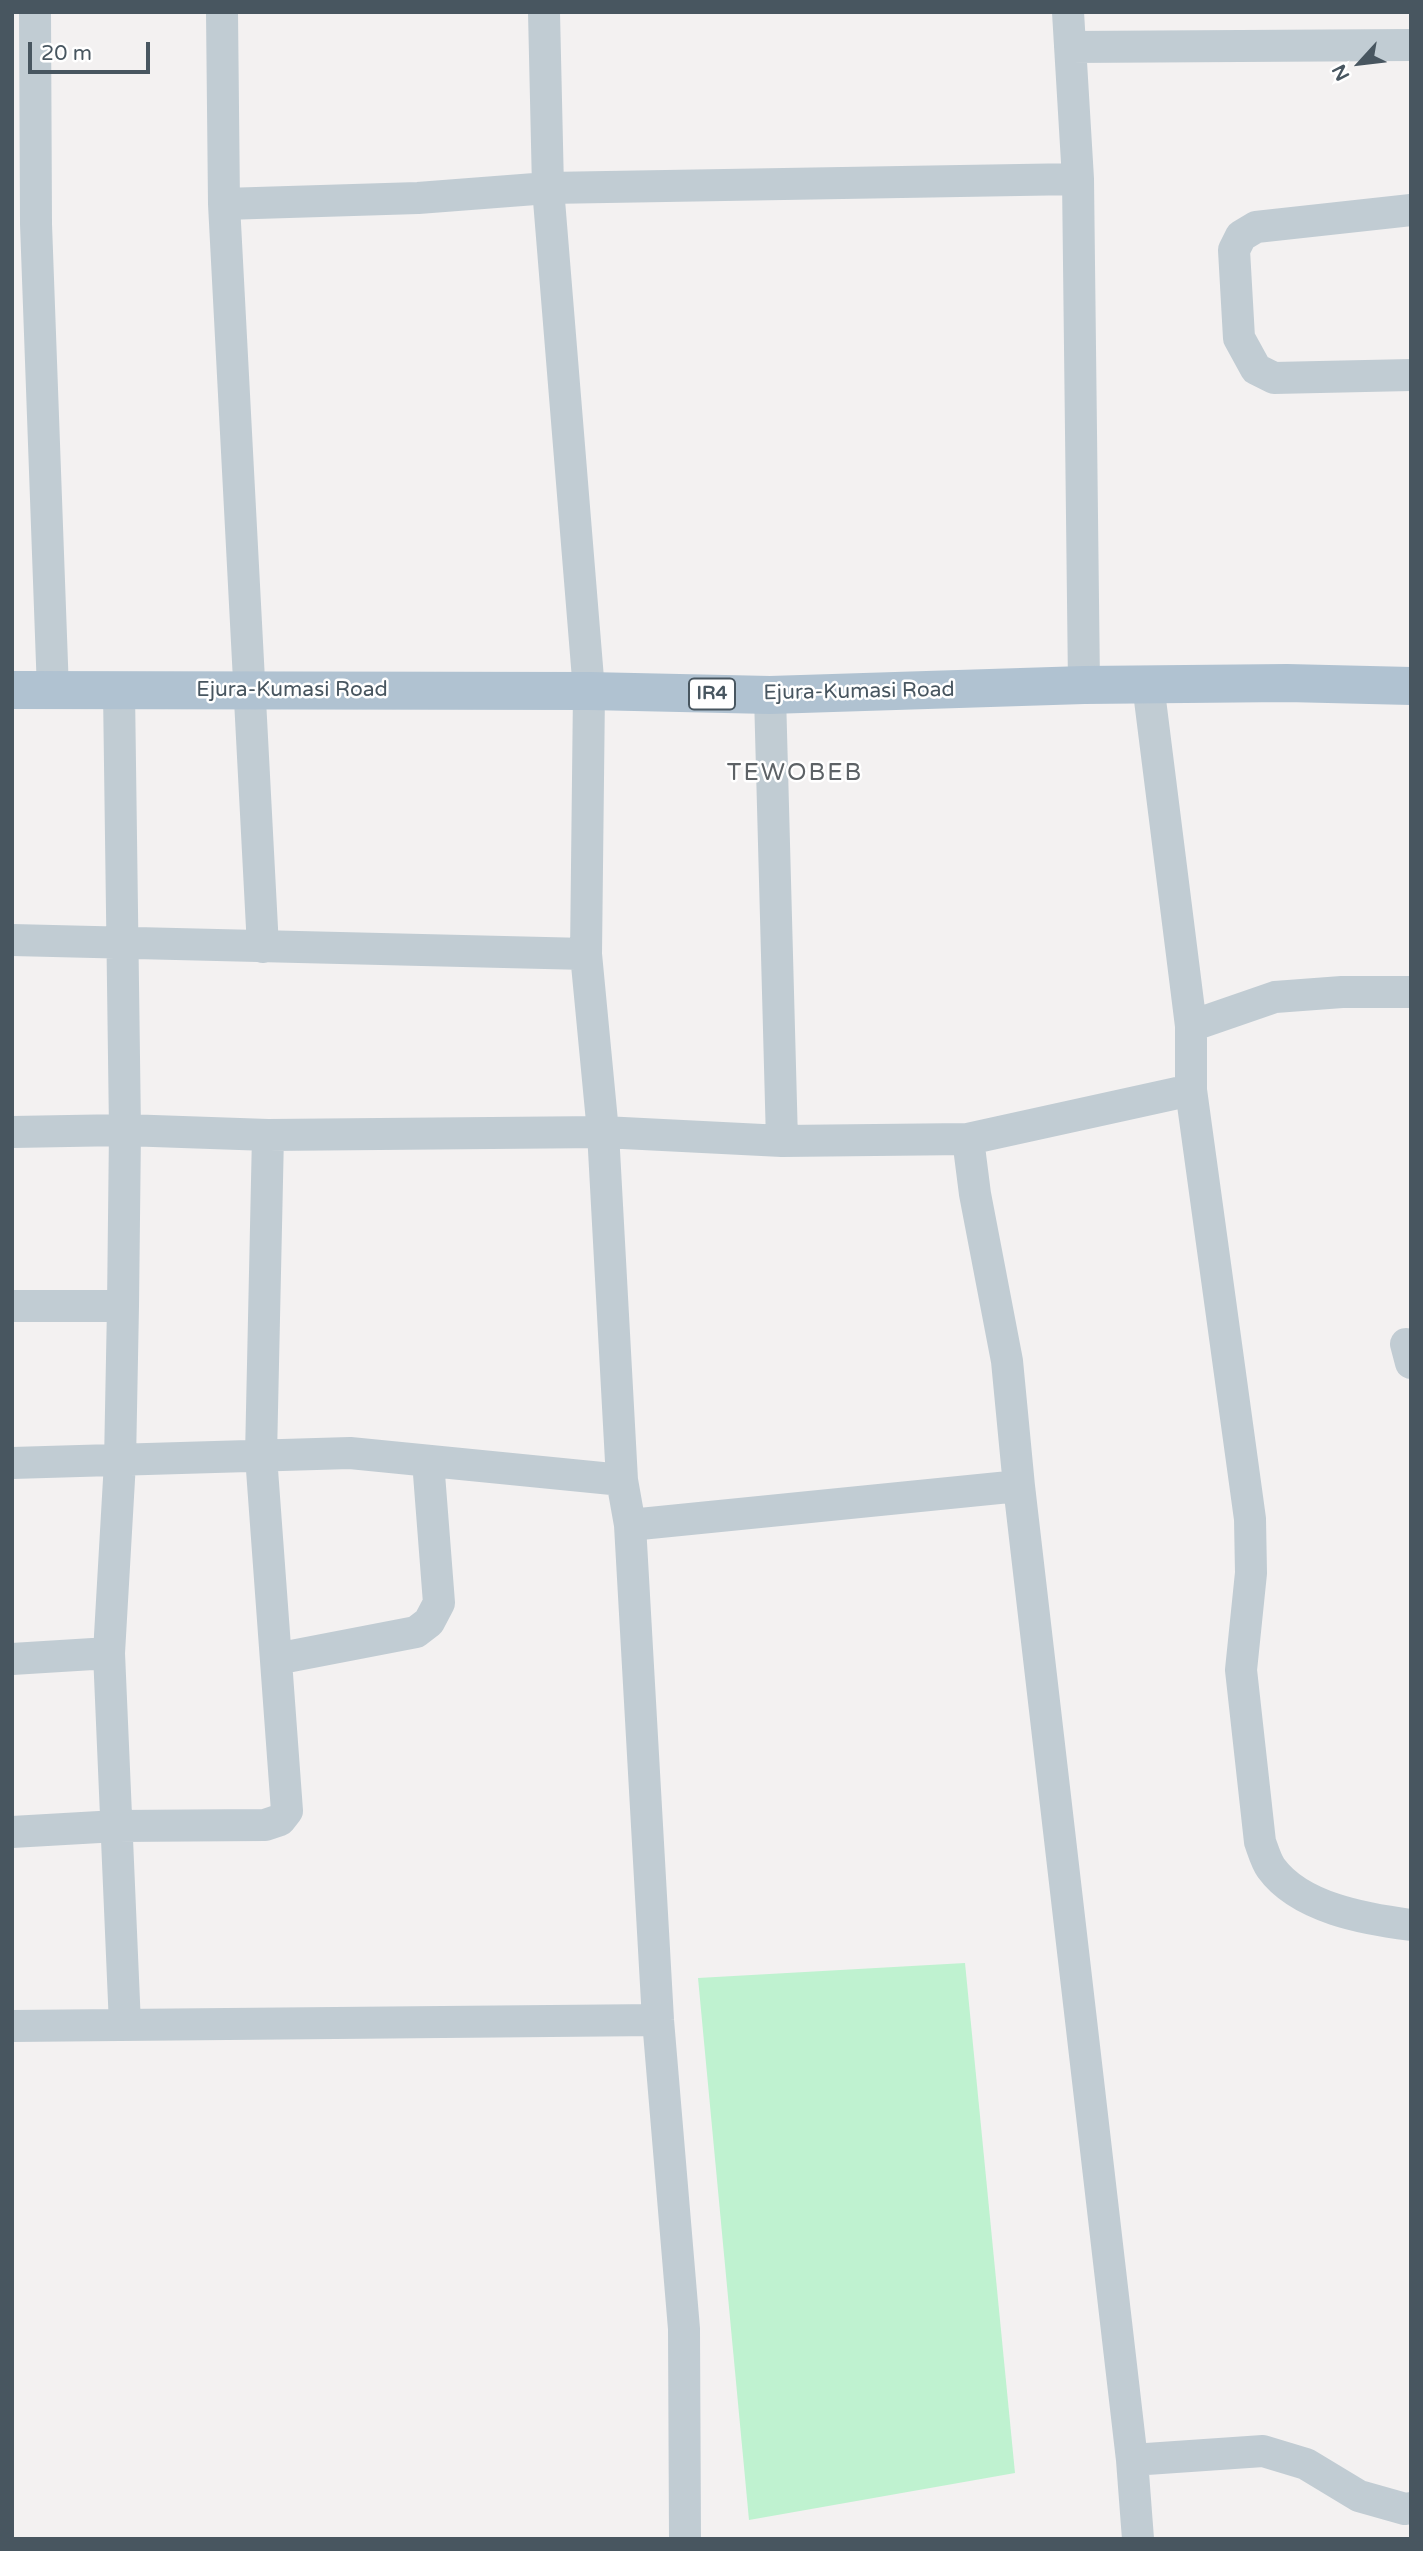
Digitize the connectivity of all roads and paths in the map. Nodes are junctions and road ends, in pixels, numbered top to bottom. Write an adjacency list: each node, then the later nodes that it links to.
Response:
1 (35, 12): 11 (street)
2 (222, 12): 9 (street)
3 (544, 12): 8 (street)
4 (1068, 12): 6 (street)
5 (1411, 46): 6 (street)
6 (1070, 47): 7 (street)
7 (1078, 179): 8 (street); 14 (street)
8 (548, 188): 9 (street); 20 (street)
9 (224, 204): 16 (street)
10 (1411, 211): 12 (street)
11 (24, 223): 18 (street)
12 (1411, 375)
13 (1148, 684): 14 (main road, Ejura-Kumasi Road / IR4); 15 (main road, Ejura-Kumasi Road / IR4); 27 (street)
14 (1084, 685): 21 (main road, Ejura-Kumasi Road / IR4)
15 (1411, 685)
16 (251, 690): 19 (main road, Ejura-Kumasi Road / IR4); 20 (main road, Ejura-Kumasi Road / IR4); 24 (street)
17 (12, 691): 18 (main road, Ejura-Kumasi Road / IR4)
18 (54, 691): 19 (main road, Ejura-Kumasi Road / IR4)
19 (119, 691): 23 (street)
20 (589, 691): 21 (main road, Ejura-Kumasi Road / IR4); 25 (street)
21 (770, 695): 34 (street)
22 (12, 940): 23 (street)
23 (121, 943): 24 (street); 29 (street)
24 (264, 947): 25 (street)
25 (586, 954): 31 (street)
26 (1411, 992): 27 (street)
27 (1191, 1026): 28 (street)
28 (1191, 1090): 33 (street); 49 (street)
29 (125, 1130): 30 (street); 32 (street); 36 (street)
30 (12, 1132)
31 (603, 1132): 32 (street); 34 (street); 41 (street)
32 (268, 1135): 37 (street)
33 (968, 1139): 34 (street); 42 (street)
34 (782, 1141)
35 (12, 1306): 36 (street)
36 (124, 1306): 39 (street)
37 (261, 1456): 38 (street); 39 (street); 45 (street)
38 (428, 1461): 41 (street); 45 (street)
39 (120, 1462): 40 (street); 44 (street)
40 (12, 1463)
41 (622, 1480): 43 (street)
42 (1019, 1486): 43 (street); 53 (street)
43 (630, 1525): 50 (street)
44 (108, 1653): 46 (street); 47 (street)
45 (276, 1658): 47 (street)
46 (12, 1659)
47 (117, 1826): 48 (street); 51 (street)
48 (12, 1832)
49 (1411, 1925)
50 (658, 2020): 51 (street); 55 (street)
51 (125, 2025): 52 (street)
52 (12, 2026)
53 (1132, 2460): 54 (street); 56 (street)
54 (1411, 2508)
55 (685, 2539)
56 (1138, 2539)

